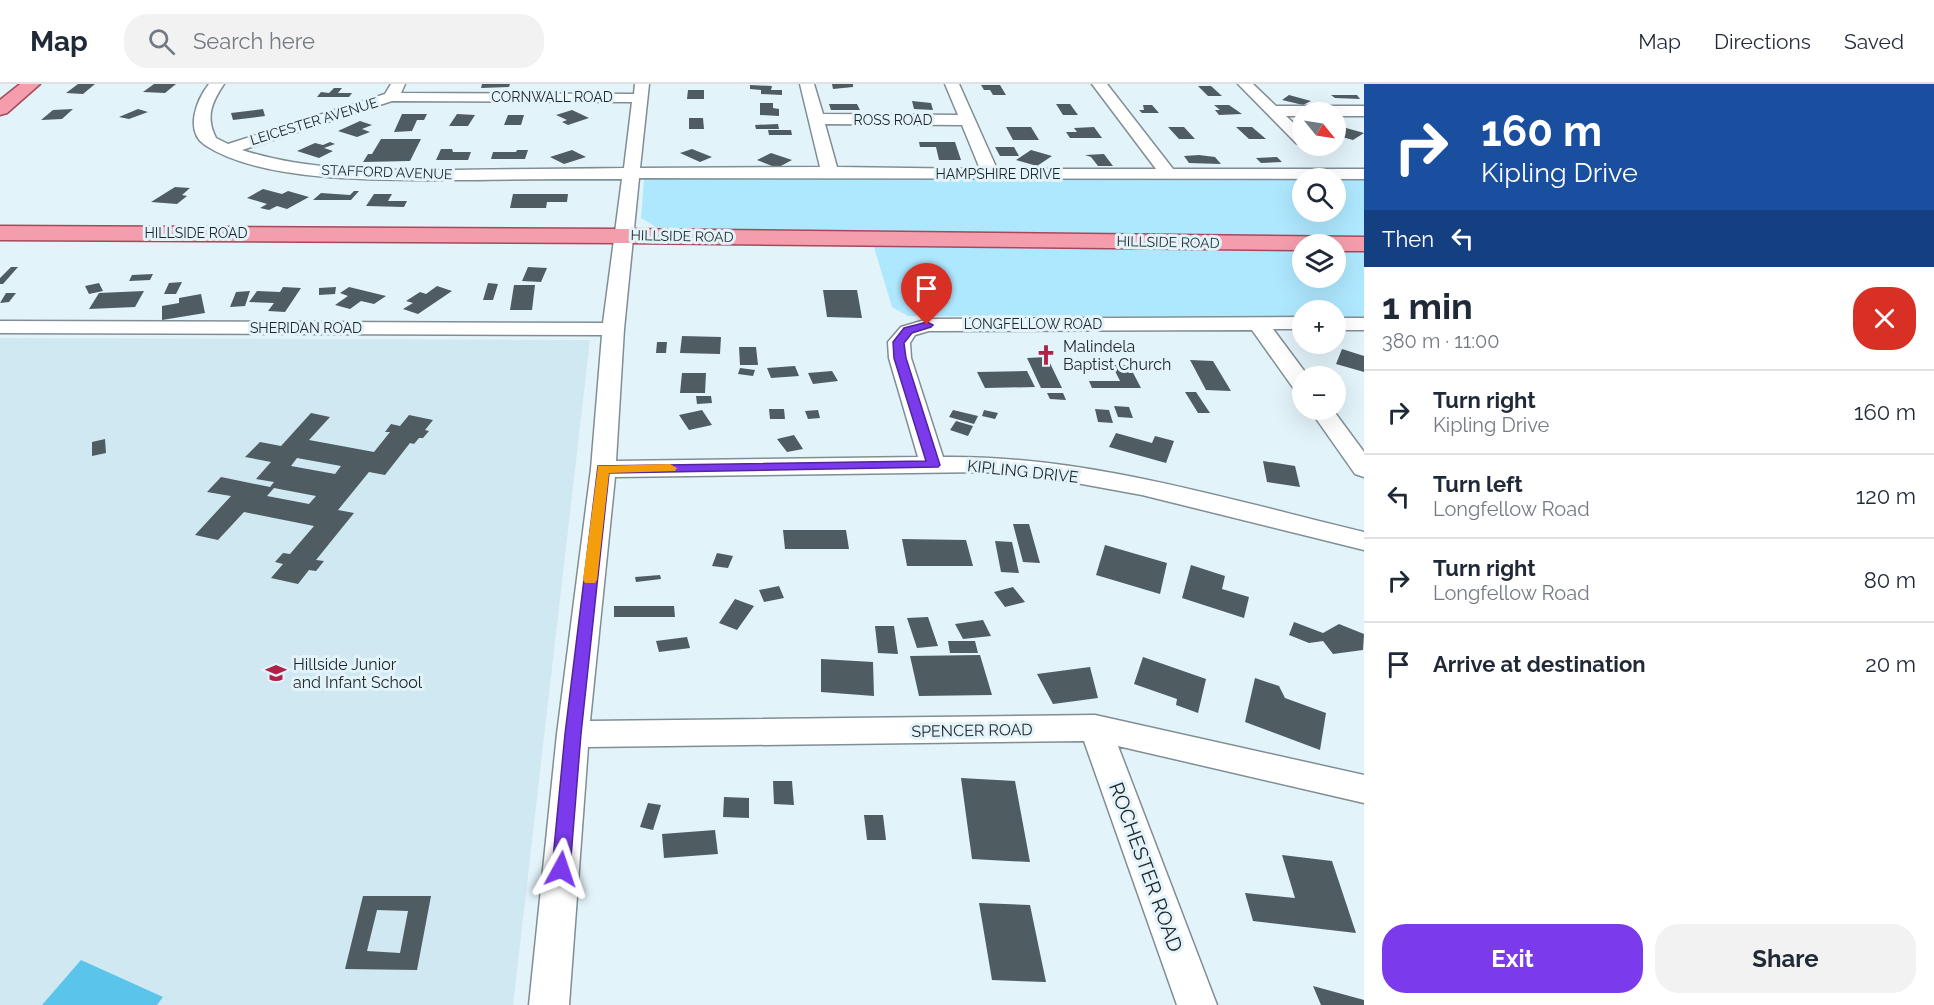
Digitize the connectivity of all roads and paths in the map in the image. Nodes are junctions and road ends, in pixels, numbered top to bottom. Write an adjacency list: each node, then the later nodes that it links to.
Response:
1 (31, 84): 9 (main road)
2 (217, 84): 15 (street, STAFFORD AVENUE)
3 (807, 84): 12 (street)
4 (952, 84): 13 (street)
5 (1099, 84): 24 (street)
6 (1245, 84): 10 (street)
7 (394, 90): 8 (street, CORNWALL ROAD); 15 (street, LEICESTER AVENUE)
8 (641, 91): 19 (street)
9 (0, 108)
10 (1272, 111): 11 (street); 14 (street)
11 (1364, 111)
12 (816, 119): 13 (street, ROSS ROAD); 18 (street)
13 (969, 120): 20 (street)
14 (1292, 130)
15 (224, 150): 19 (street, STAFFORD AVENUE)
16 (1318, 156): 17 (street)
17 (1331, 168)
18 (830, 172): 19 (street, HAMPSHIRE DRIVE); 20 (street, HAMPSHIRE DRIVE)
19 (633, 174): 26 (street)
20 (991, 174): 24 (street, HAMPSHIRE DRIVE)
21 (1292, 174): 24 (street, HAMPSHIRE DRIVE)
22 (1346, 174): 23 (street, HAMPSHIRE DRIVE)
23 (1364, 174)
24 (1169, 175)
25 (0, 233): 26 (main road, HILLSIDE ROAD)
26 (626, 236): 27 (main road, HILLSIDE ROAD); 33 (street)
27 (1364, 244)
28 (1258, 323): 29 (street, LONGFELLOW ROAD); 34 (street); 36 (street, LONGFELLOW ROAD)
29 (1292, 323)
30 (1346, 324): 31 (street)
31 (1364, 324)
32 (0, 327): 33 (street, SHERIDAN ROAD)
33 (613, 329): 37 (street)
34 (1292, 370)
35 (1328, 420): 38 (street)
36 (933, 465): 37 (street, KIPLING DRIVE); 39 (street, KIPLING DRIVE)
37 (603, 469): 41 (street)
38 (1364, 469)
39 (1364, 541)
40 (1095, 728): 41 (street, SPENCER ROAD); 42 (street, SPENCER ROAD); 44 (street, ROCHESTER ROAD)
41 (573, 734): 43 (street)
42 (1364, 789)
43 (549, 1005)
44 (1197, 1005)

